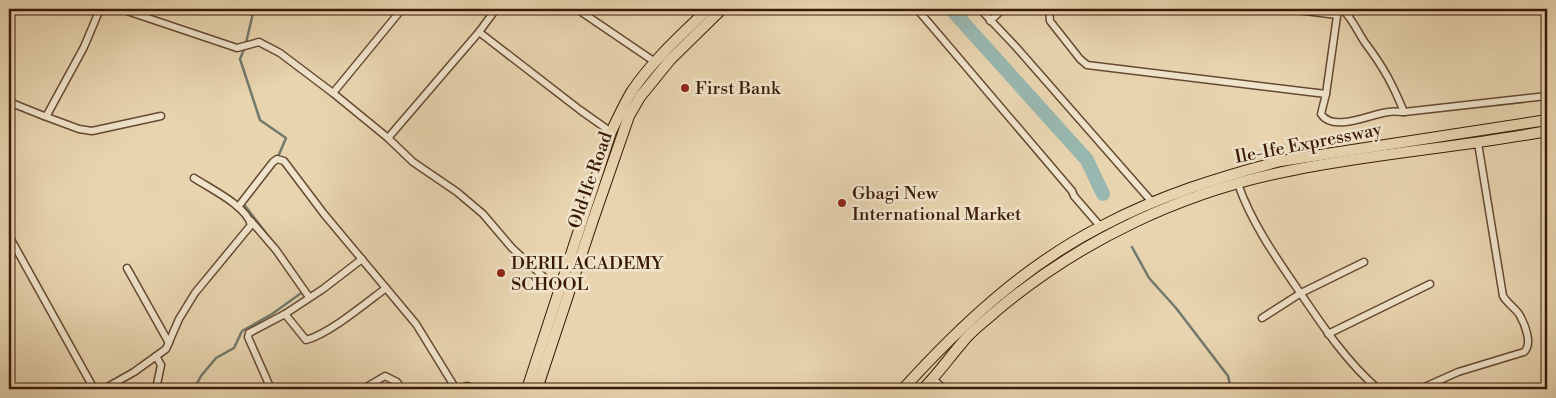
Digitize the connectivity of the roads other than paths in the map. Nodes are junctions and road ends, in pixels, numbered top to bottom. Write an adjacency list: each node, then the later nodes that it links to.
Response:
1 (100, 9): 23 (street)
2 (122, 9): 18 (street)
3 (402, 9): 18 (street)
4 (496, 9): 16 (street)
5 (576, 9): 17 (street)
6 (708, 9): 17 (main road, Old Ife Road)
7 (722, 9): 34 (main road, Old Ife Road)
8 (917, 9): 36 (street)
9 (980, 9): 15 (street)
10 (1003, 9): 15 (street)
11 (1049, 9): 19 (street)
12 (1289, 9): 14 (street)
13 (1342, 9): 22 (street)
14 (1337, 12): 19 (street)
15 (990, 21): 32 (street)
16 (480, 32): 27 (street); 28 (street)
17 (655, 62): 27 (main road, Old Ife Road)
18 (333, 93): 28 (street)
19 (1326, 94): 22 (street)
20 (1547, 96): 22 (street)
21 (9, 102): 23 (street)
22 (1404, 112)
23 (44, 116): 24 (street)
24 (161, 116)
25 (1547, 120): 32 (main road, Ile-Ife Expressway)
26 (1547, 131): 29 (main road, Ile-Ife Expressway)
27 (611, 132): 34 (main road, Old Ife Road)
28 (388, 138): 43 (street)
29 (1478, 143): 31 (main road, Ile-Ife Expressway); 66 (street)
30 (194, 178): 33 (street)
31 (1238, 184): 44 (street); 51 (main road, Ile-Ife Expressway)
32 (1152, 202): 36 (main road, Ile-Ife Expressway)
33 (238, 206): 35 (street); 38 (street)
34 (588, 218): 43 (main road, Old Ife Road); 61 (main road, Old Ife Road)
35 (250, 220): 45 (street); 49 (street)
36 (1100, 226): 62 (main road, Ile-Ife Expressway)
37 (9, 236): 52 (street)
38 (362, 259): 42 (street); 45 (street)
39 (1364, 262): 44 (street)
40 (127, 268): 49 (street)
41 (1430, 284): 48 (street)
42 (386, 288): 46 (street); 58 (street)
43 (559, 291): 60 (main road, Old Ife Road)
44 (1300, 293): 47 (street); 48 (street)
45 (309, 297): 46 (street)
46 (285, 314): 55 (street)
47 (1262, 318)
48 (1328, 334): 65 (street)
49 (169, 343): 50 (street)
50 (156, 356): 53 (street); 54 (street)
51 (933, 379): 63 (main road, Ile-Ife Expressway); 64 (street)
52 (94, 389)
53 (104, 389)
54 (156, 389)
55 (271, 389)
56 (362, 389): 57 (street)
57 (402, 389)
58 (456, 389): 59 (street)
59 (477, 389)
60 (527, 389)
61 (537, 389)
62 (903, 389)
63 (923, 389)
64 (944, 389)
65 (1378, 389)
66 (1420, 389)

